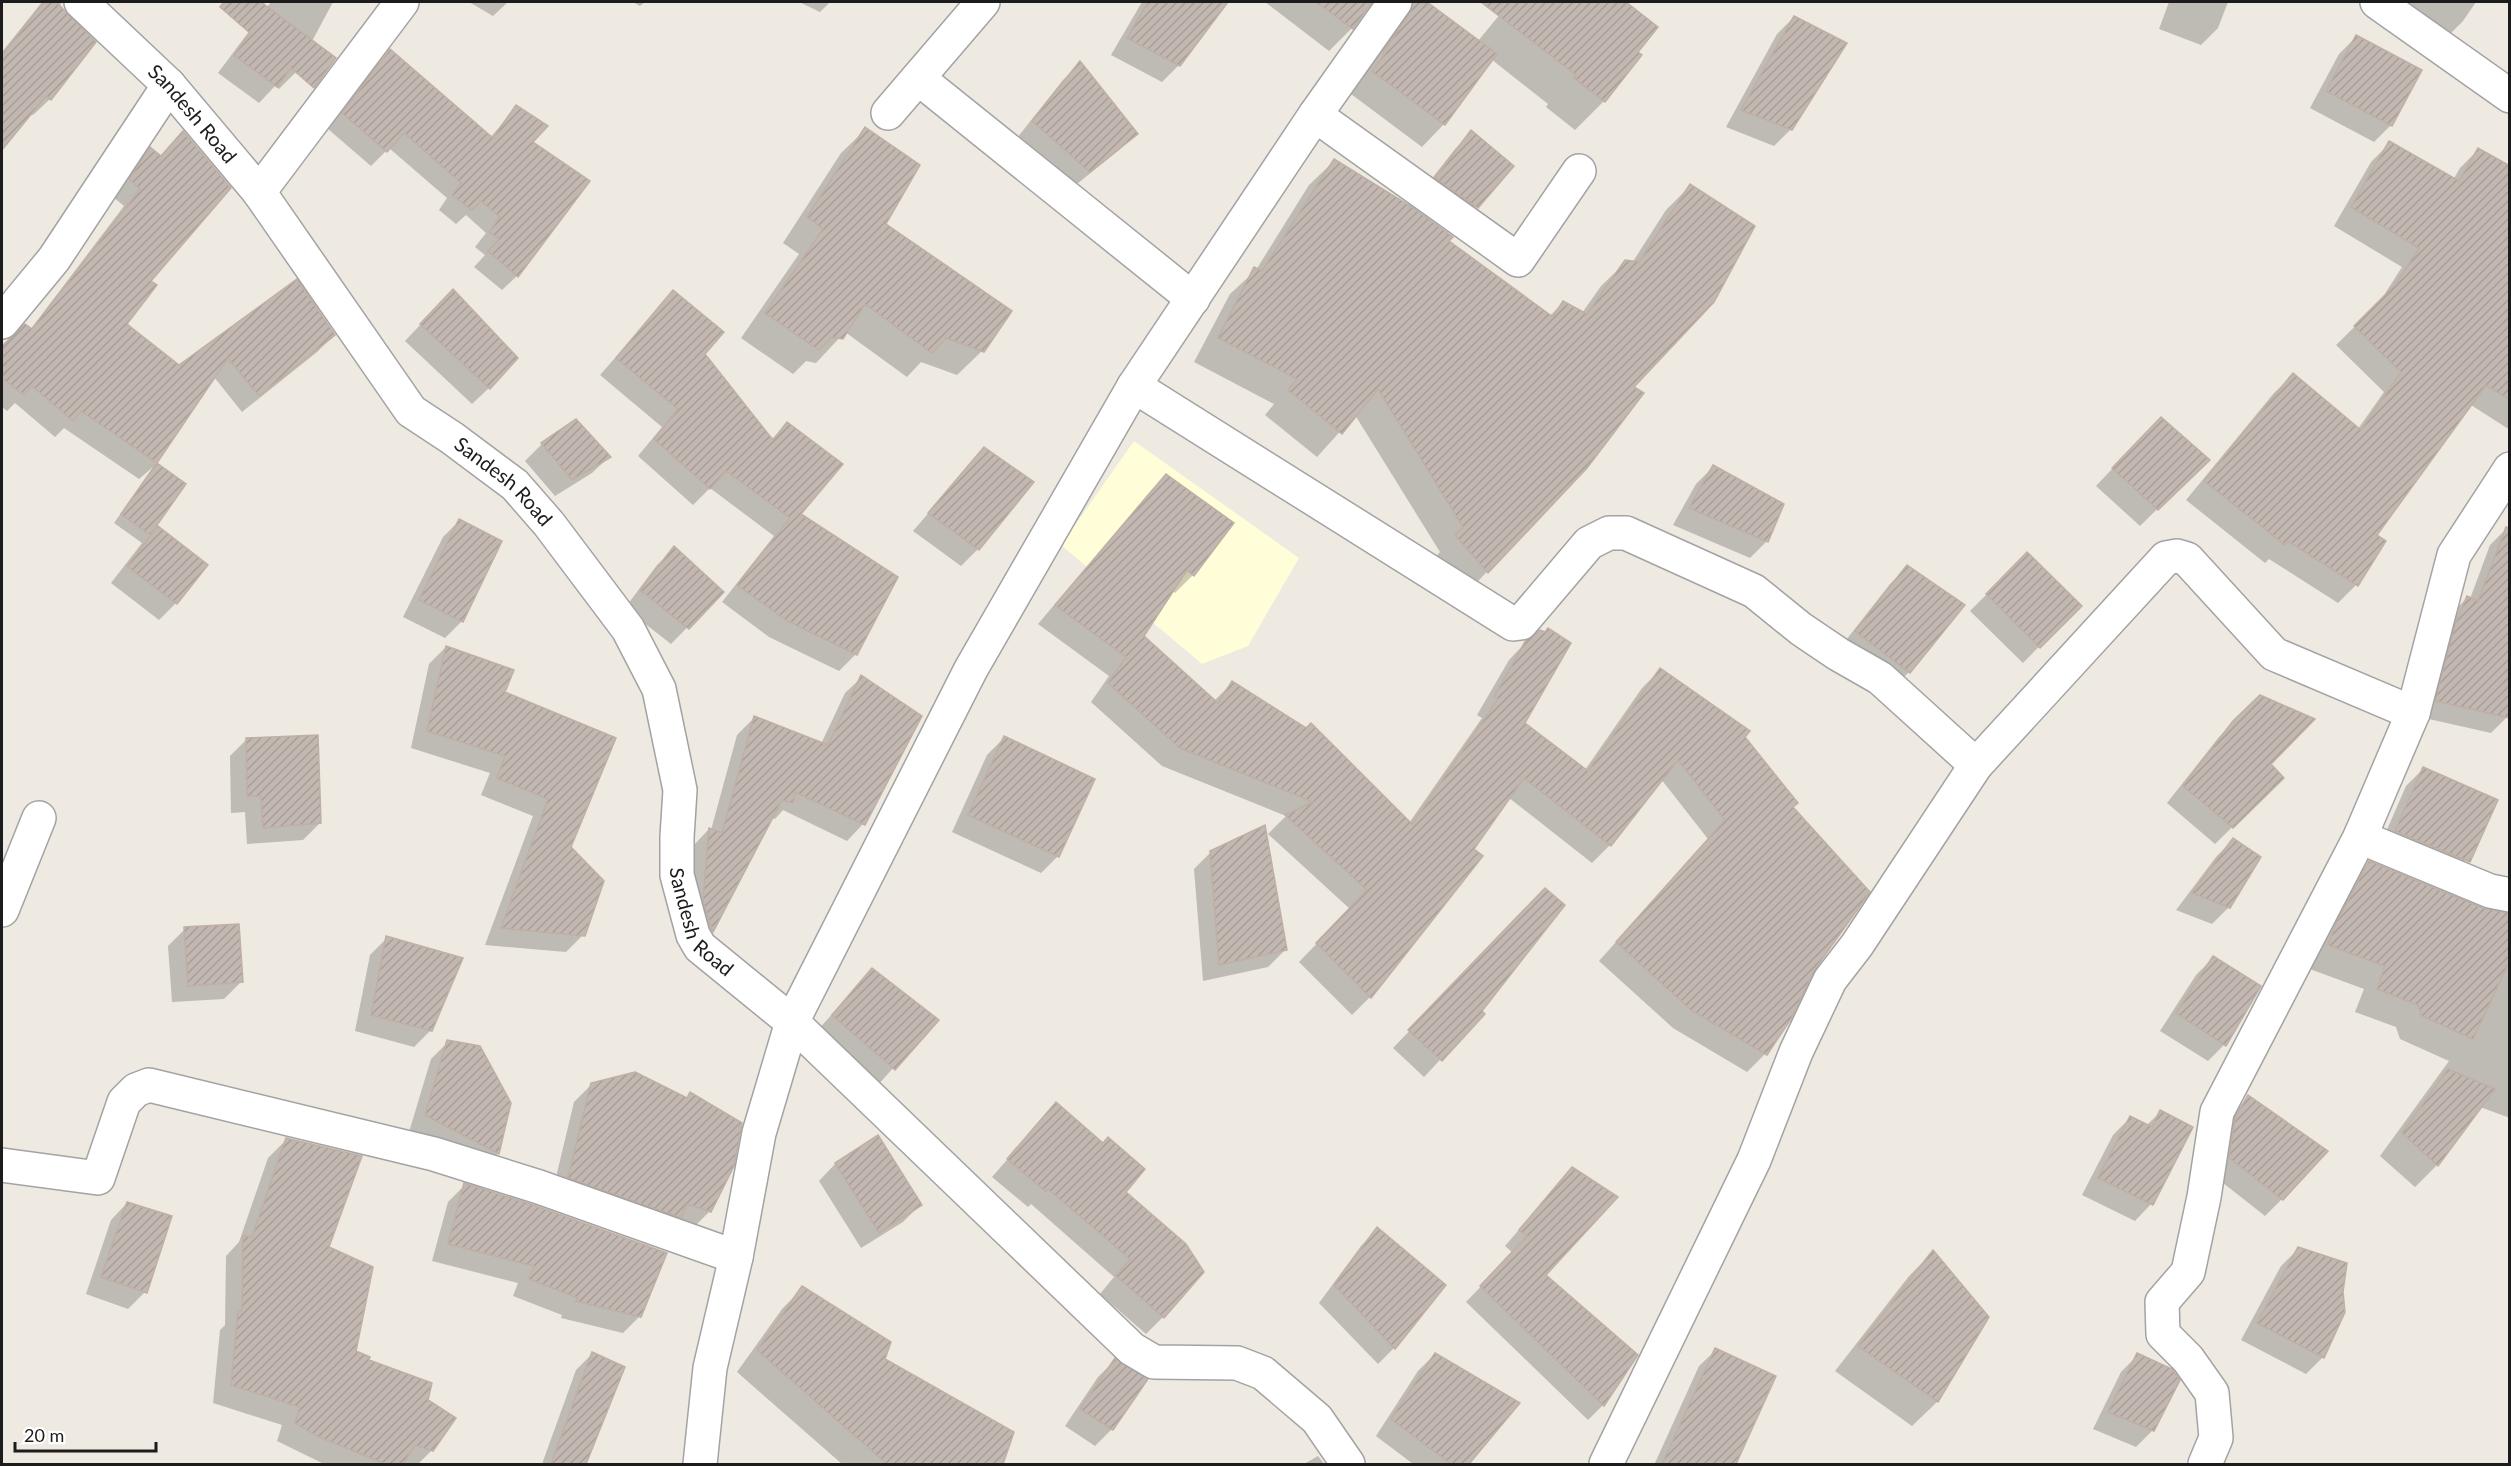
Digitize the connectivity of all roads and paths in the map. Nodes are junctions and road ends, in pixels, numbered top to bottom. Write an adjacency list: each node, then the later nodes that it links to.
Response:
1 (81, 2): 7 (street, Sandesh Road)
2 (402, 2): 12 (street)
3 (983, 2): 6 (street)
4 (1395, 2): 10 (street)
5 (2377, 2): 8 (street)
6 (918, 78): 9 (street); 13 (street)
7 (169, 85): 12 (street, Sandesh Road); 14 (street)
8 (2510, 96)
9 (888, 113)
10 (1315, 115): 11 (street); 13 (street)
11 (1579, 171)
12 (259, 192): 23 (street, Sandesh Road)
13 (1193, 299): 15 (street)
14 (2, 322)
15 (1134, 386): 18 (street); 23 (street)
16 (2510, 469): 17 (street)
17 (2413, 713): 18 (street); 20 (street)
18 (1976, 765): 28 (street)
19 (39, 818): 22 (street)
20 (2360, 837): 21 (street); 29 (street)
21 (2510, 895)
22 (2, 910)
23 (792, 1022): 25 (street); 27 (street, Sandesh Road)
24 (2, 1165): 25 (street)
25 (736, 1257): 26 (street)
26 (700, 1464)
27 (1348, 1464)
28 (1606, 1464)
29 (2205, 1464)

